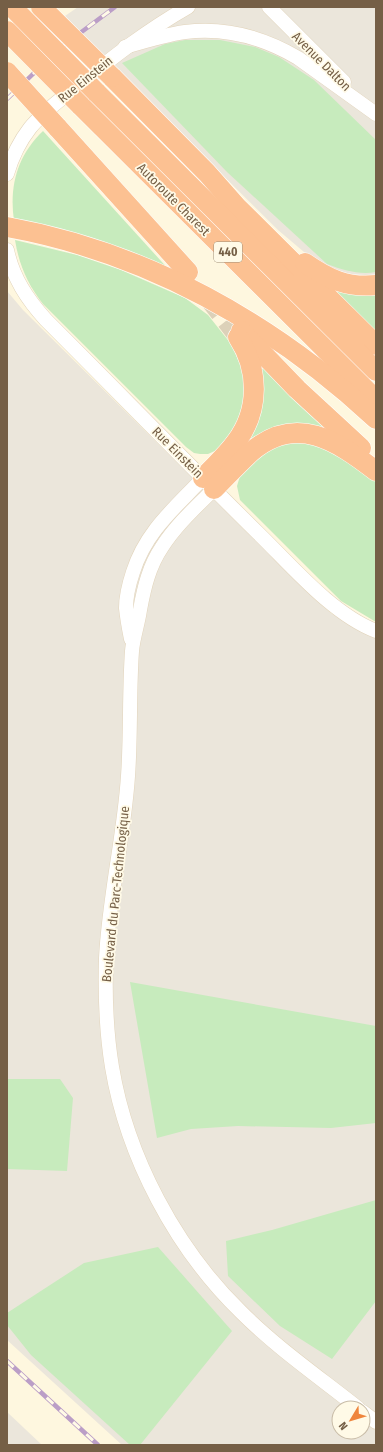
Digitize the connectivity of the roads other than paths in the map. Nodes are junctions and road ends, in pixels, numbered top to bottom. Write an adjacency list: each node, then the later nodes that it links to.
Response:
1 (12, 7): 20 (highway, Autoroute Charest / 440, bridge)
2 (19, 7): 7 (highway)
3 (24, 7): 8 (highway)
4 (41, 7): 13 (highway, bridge)
5 (188, 7): 10 (street, Rue Einstein)
6 (269, 7): 12 (street, Avenue Dalton)
7 (7, 14)
8 (7, 18)
9 (7, 31): 21 (highway, Autoroute Charest / 440, bridge)
10 (125, 47): 12 (street); 14 (street, Rue Einstein)
11 (7, 72): 17 (highway, bridge)
12 (376, 114)
13 (207, 173): 18 (highway); 19 (highway)
14 (7, 174)
15 (7, 227): 22 (highway)
16 (7, 250): 25 (street, Rue Einstein)
17 (188, 272)
18 (376, 285)
19 (376, 345)
20 (376, 371)
21 (376, 400)
22 (376, 419)
23 (376, 461): 25 (highway)
24 (376, 471): 25 (highway)
25 (209, 483): 26 (street, Rue Einstein); 27 (street, Boulevard du Parc-Technologique)
26 (376, 631)
27 (348, 1400)

